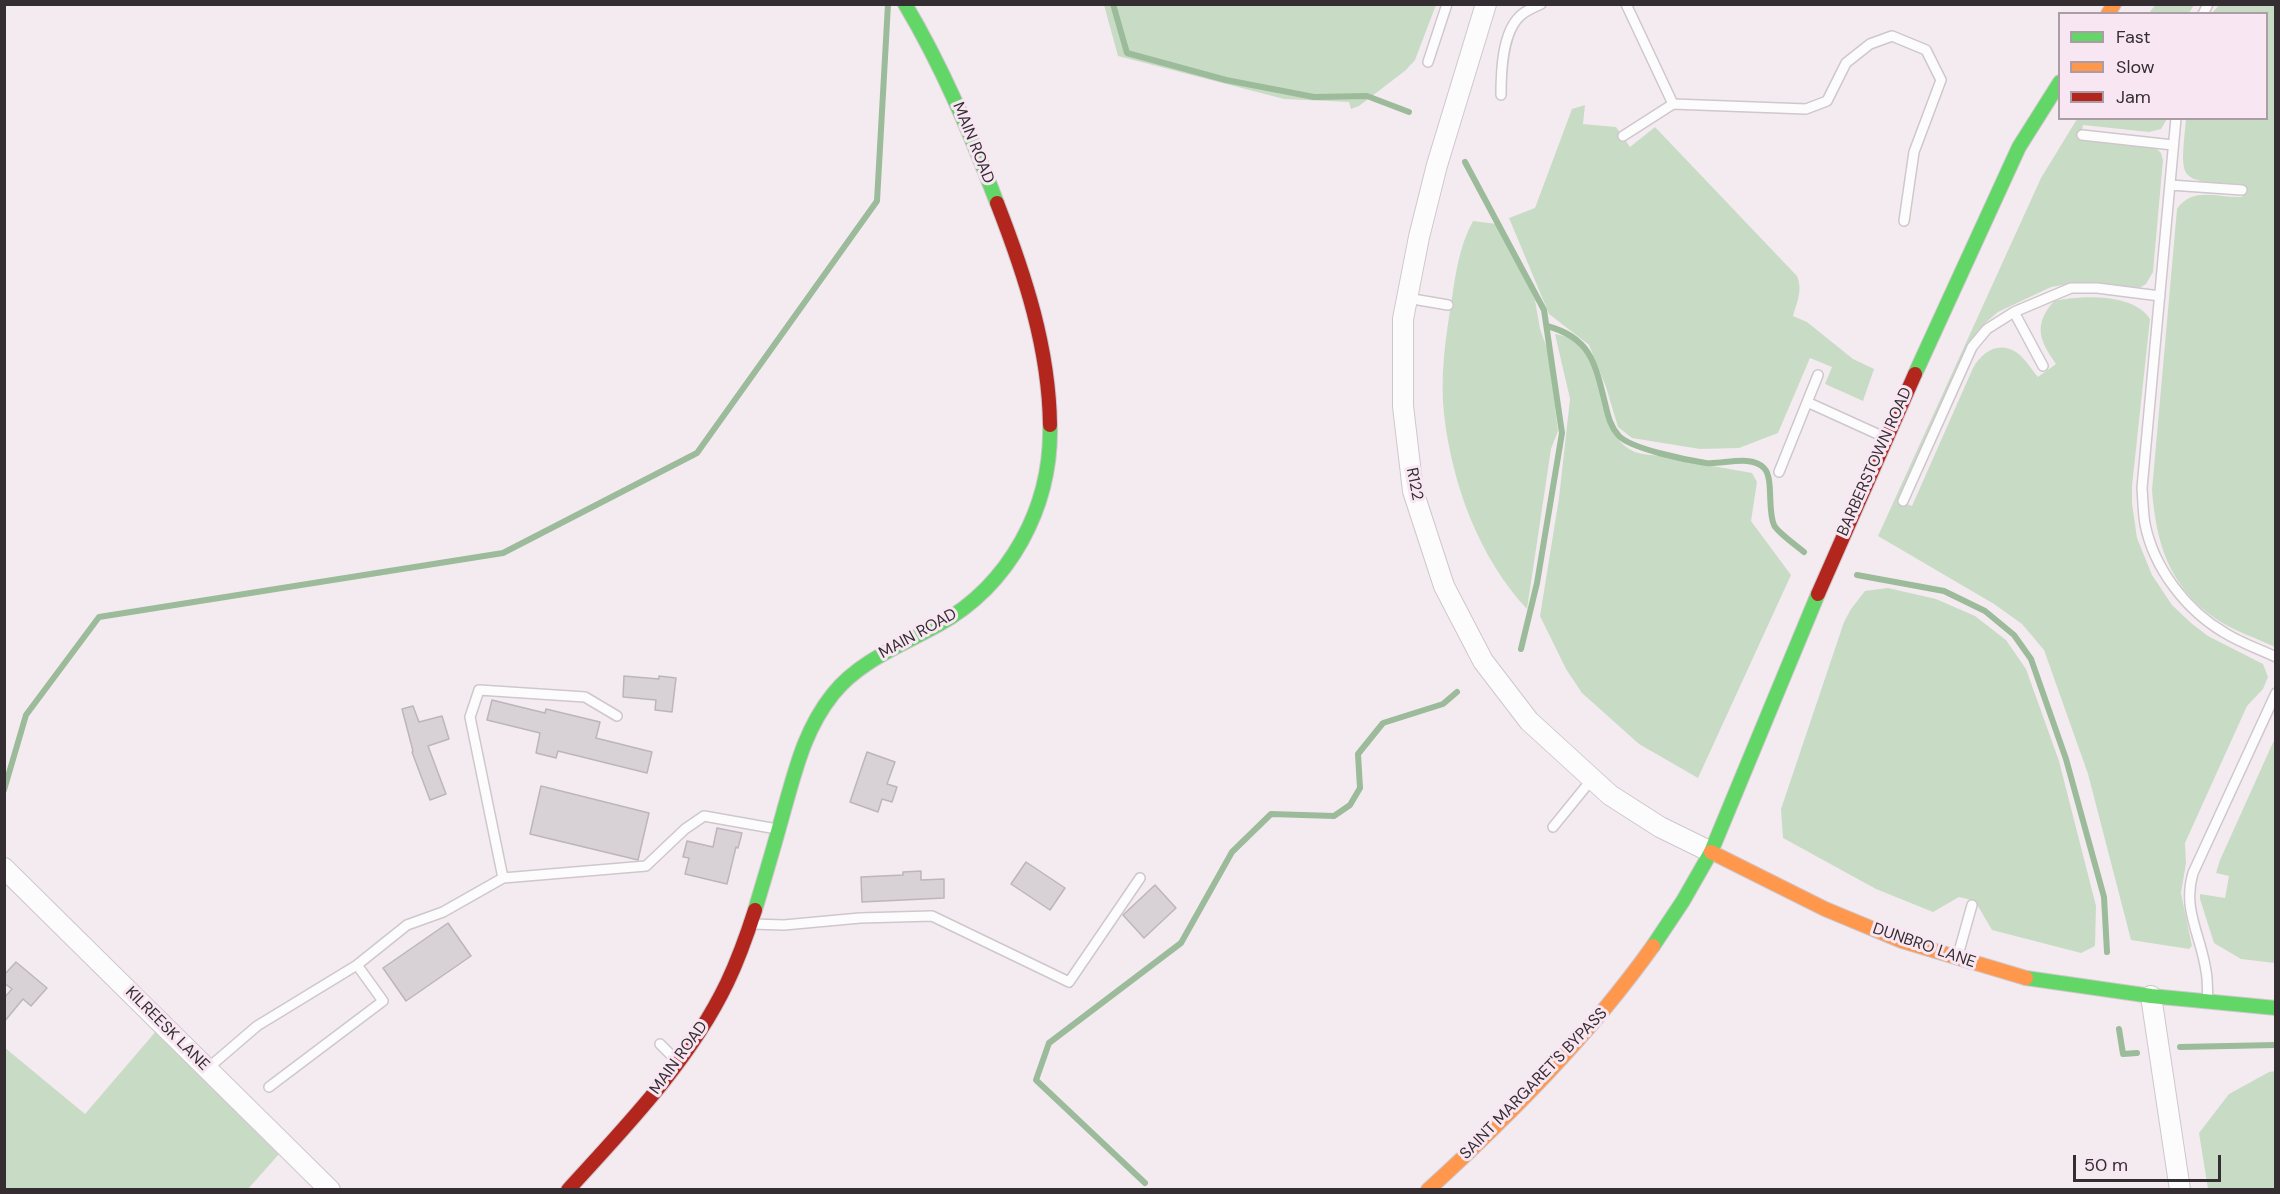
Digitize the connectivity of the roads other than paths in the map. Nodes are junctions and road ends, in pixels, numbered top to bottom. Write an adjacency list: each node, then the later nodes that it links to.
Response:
1 (905, 4): 32 (main road, MAIN ROAD)
2 (1447, 4): 6 (lane)
3 (1486, 4): 18 (street, R122)
4 (1541, 4): 8 (lane)
5 (1626, 4): 9 (lane)
6 (1428, 62)
7 (2058, 85): 24 (main road, BARBERSTOWN ROAD)
8 (1501, 95)
9 (1673, 104): 12 (lane); 16 (lane)
10 (2176, 120): 13 (lane)
11 (2082, 135): 13 (lane)
12 (1623, 136)
13 (2173, 145): 14 (lane)
14 (2170, 185): 15 (lane); 17 (lane)
15 (2242, 190)
16 (1904, 221)
17 (2160, 296): 20 (lane); 27 (lane)
18 (1407, 298): 19 (lane); 30 (street, R122)
19 (1448, 305)
20 (2014, 312): 21 (lane); 26 (lane)
21 (2043, 366)
22 (1818, 375): 23 (lane)
23 (1807, 402): 24 (lane); 25 (lane)
24 (1886, 438): 33 (main road, BARBERSTOWN ROAD)
25 (1779, 472)
26 (1903, 501)
27 (2276, 657)
28 (2276, 693): 42 (lane)
29 (617, 716): 35 (lane)
30 (1592, 779): 31 (lane); 33 (street, R122)
31 (1553, 827)
32 (778, 830): 35 (lane); 38 (main road, MAIN ROAD)
33 (1711, 852): 39 (main road, DUNBRO LANE); 50 (main road, SAINT MARGARET'S BYPASS)
34 (4, 868): 46 (street, KILREESK LANE)
35 (503, 878): 40 (lane)
36 (1140, 878): 38 (lane)
37 (1972, 905): 39 (lane)
38 (749, 924): 45 (main road, MAIN ROAD)
39 (1957, 957): 41 (main road, DUNBRO LANE)
40 (357, 965): 46 (lane); 47 (lane)
41 (2151, 996): 42 (main road, DUNBRO LANE); 51 (street)
42 (2208, 1002): 43 (main road, DUNBRO LANE)
43 (2276, 1008)
44 (660, 1044): 45 (lane)
45 (680, 1064): 49 (main road, MAIN ROAD)
46 (207, 1069): 48 (street, KILREESK LANE)
47 (269, 1087)
48 (330, 1190)
49 (568, 1190)
50 (1428, 1190)
51 (2180, 1190)

